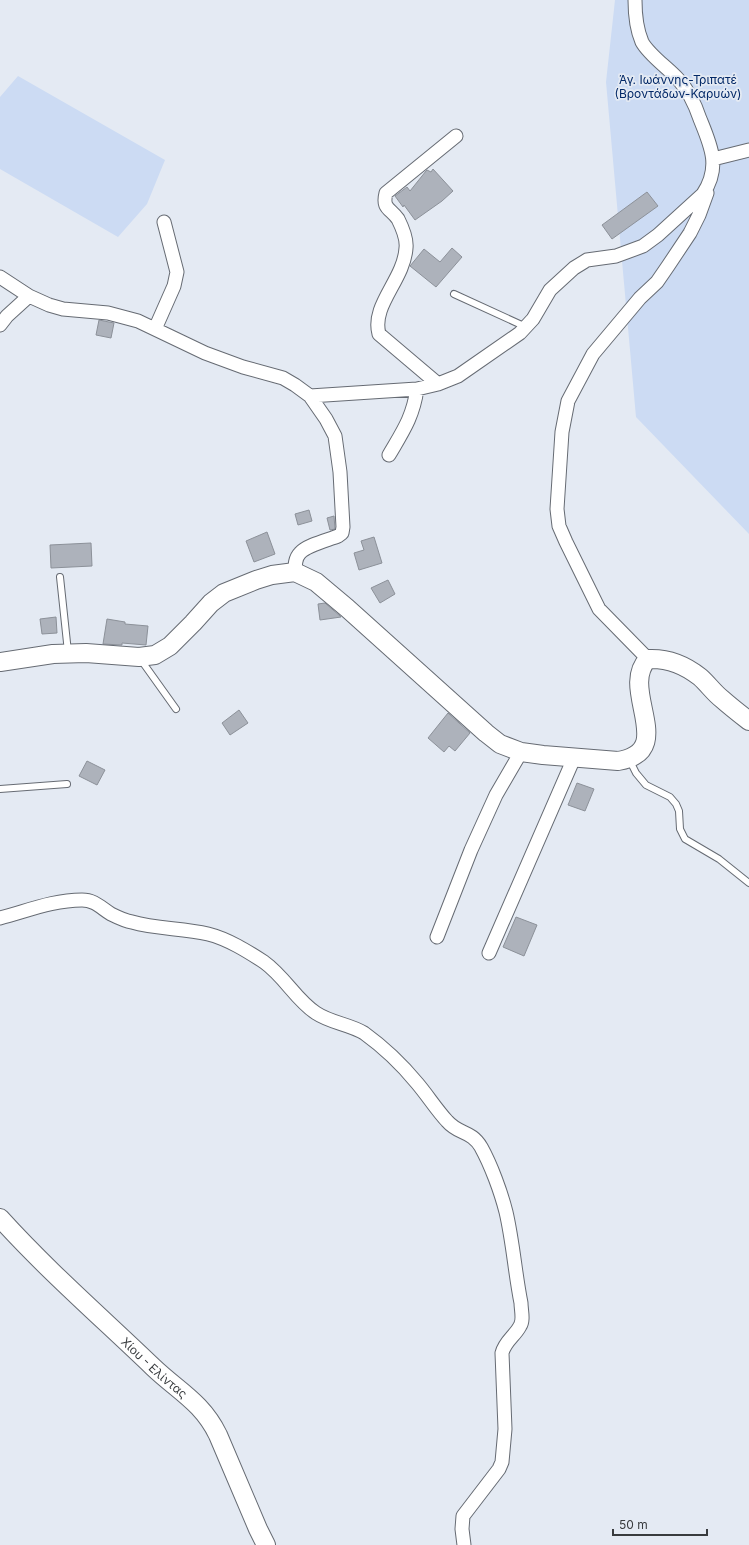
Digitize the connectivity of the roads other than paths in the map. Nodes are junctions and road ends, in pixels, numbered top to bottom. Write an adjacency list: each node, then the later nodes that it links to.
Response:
1 (635, 0): 4 (street)
2 (456, 136): 13 (street)
3 (749, 150): 4 (street)
4 (713, 160): 5 (street)
5 (708, 186): 11 (street); 21 (street)
6 (164, 222): 12 (street)
7 (0, 277): 9 (street)
8 (454, 294): 11 (lane)
9 (29, 296): 10 (street); 12 (street)
10 (0, 325)
11 (526, 328): 13 (street)
12 (155, 329): 15 (street)
13 (438, 384): 14 (street)
14 (417, 389): 15 (street); 16 (street)
15 (310, 396): 17 (street)
16 (389, 455)
17 (295, 572): 20 (street); 25 (street)
18 (60, 577): 19 (lane)
19 (68, 654): 20 (street); 22 (street)
20 (139, 657): 23 (lane)
21 (648, 659): 24 (street); 27 (street)
22 (0, 662)
23 (176, 709)
24 (749, 721)
25 (521, 752): 26 (street); 32 (street)
26 (574, 758): 27 (street); 33 (street)
27 (629, 760): 30 (lane)
28 (67, 784): 29 (lane)
29 (0, 789)
30 (749, 883)
31 (0, 918): 36 (street)
32 (437, 937)
33 (490, 953)
34 (0, 1218): 35 (street, Χίου - Ελίντας)
35 (266, 1545)
36 (464, 1545)

